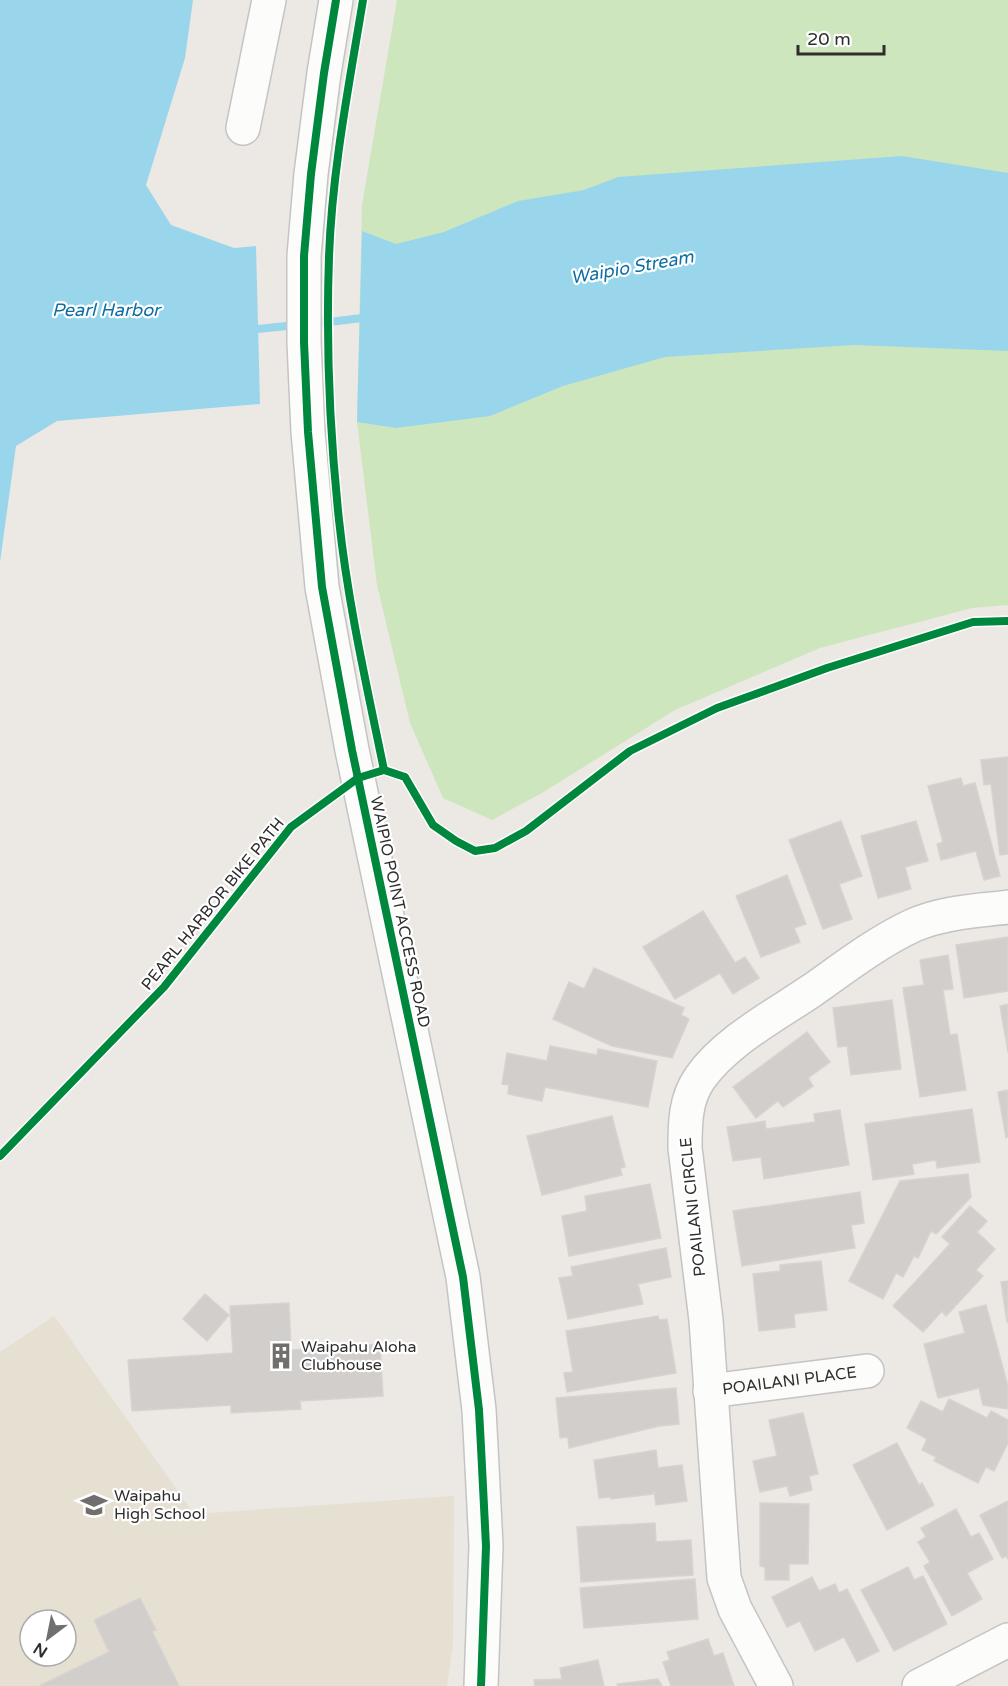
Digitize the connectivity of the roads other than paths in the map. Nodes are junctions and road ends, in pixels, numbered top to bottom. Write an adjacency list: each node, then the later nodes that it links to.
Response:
1 (269, 0): 3 (street)
2 (336, 0): 8 (street, WAIPIO POINT ACCESS ROAD)
3 (243, 128)
4 (1008, 908): 6 (street, POAILANI CIRCLE)
5 (867, 1371): 6 (street, POAILANI PLACE)
6 (711, 1391): 9 (street, POAILANI CIRCLE)
7 (1008, 1640): 10 (street)
8 (482, 1686)
9 (776, 1686)
10 (919, 1686)

